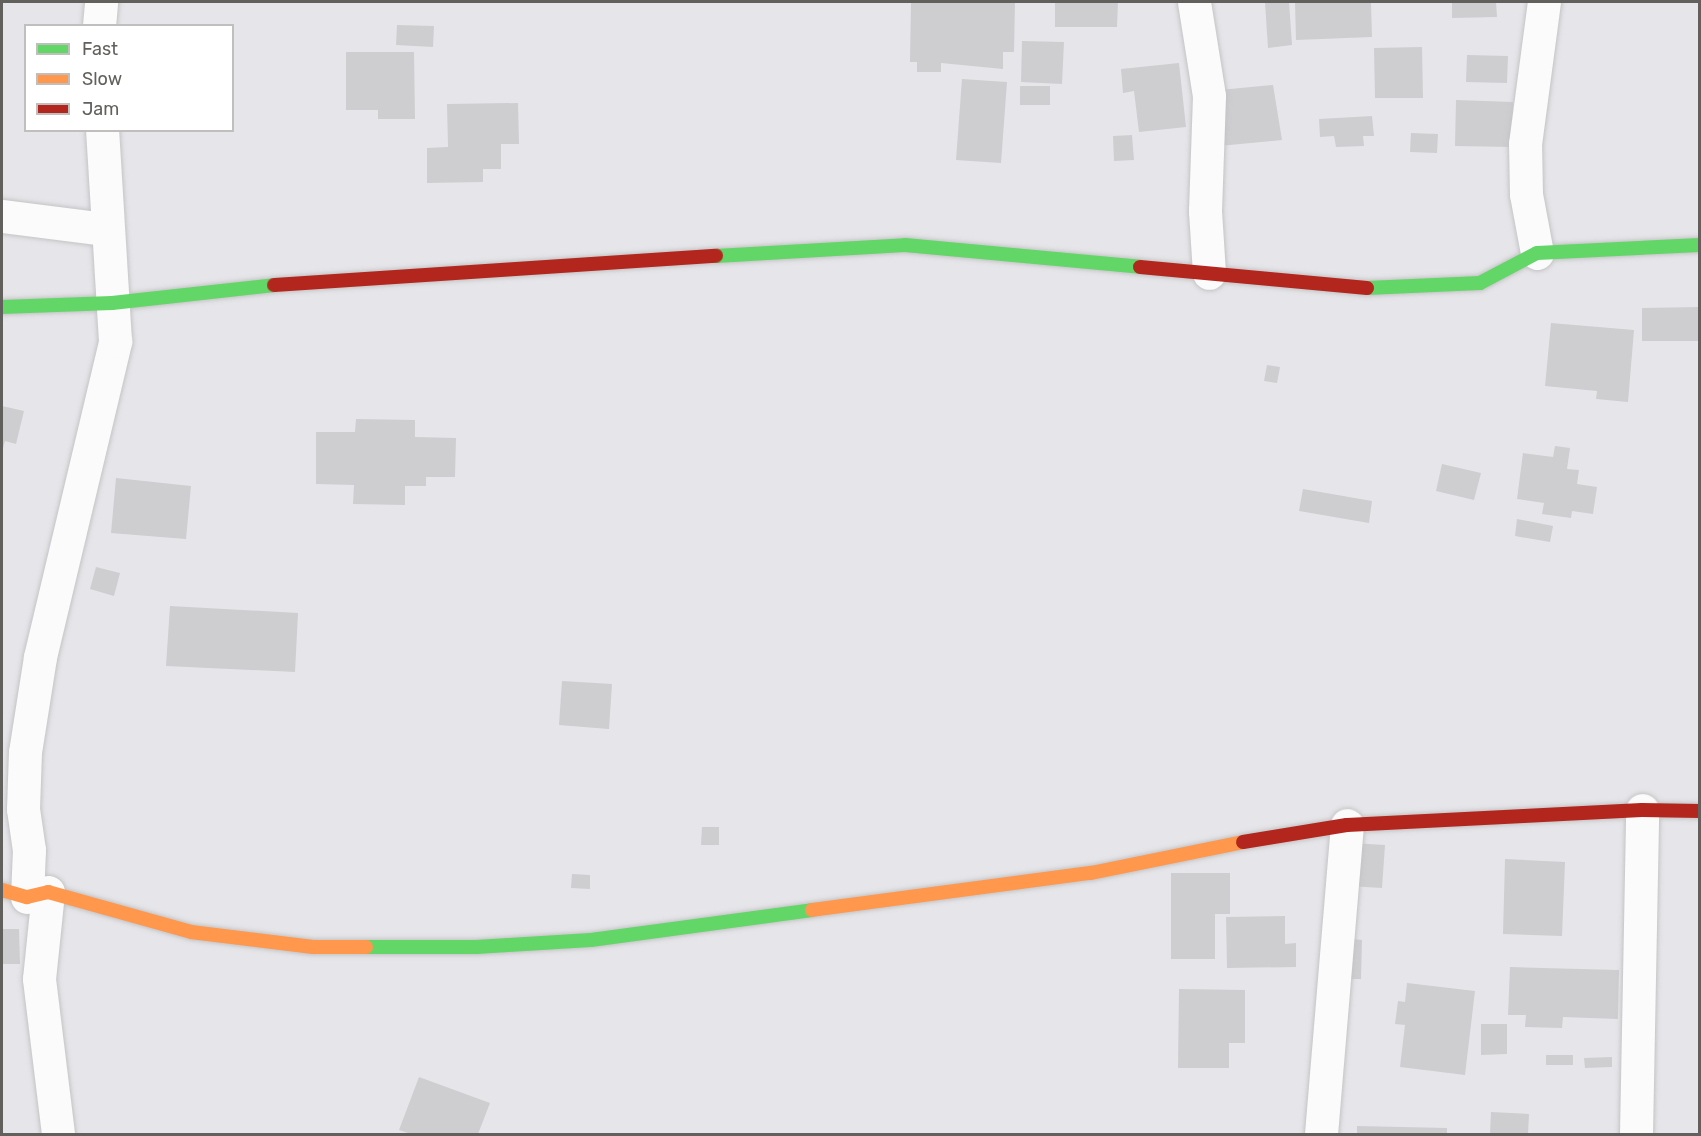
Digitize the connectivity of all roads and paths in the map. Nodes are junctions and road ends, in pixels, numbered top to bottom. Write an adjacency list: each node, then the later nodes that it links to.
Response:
1 (101, 2): 4 (street)
2 (1194, 2): 10 (street)
3 (1544, 2): 9 (street)
4 (99, 24)
5 (102, 132): 7 (street)
6 (2, 216): 7 (street)
7 (105, 229): 11 (street)
8 (1700, 245): 9 (street)
9 (1537, 253): 10 (street)
10 (1209, 273): 11 (street)
11 (112, 303): 12 (street); 16 (street)
12 (2, 307)
13 (1642, 810): 14 (street); 15 (street); 19 (street)
14 (1700, 811)
15 (1347, 825): 16 (street); 18 (street)
16 (26, 893): 17 (street)
17 (58, 1134)
18 (1321, 1134)
19 (1636, 1134)

